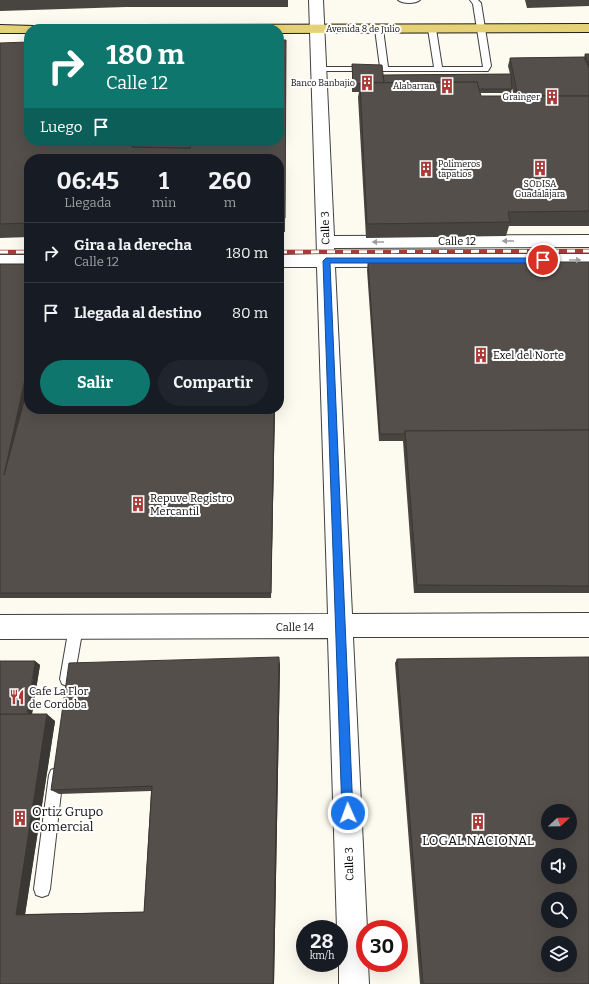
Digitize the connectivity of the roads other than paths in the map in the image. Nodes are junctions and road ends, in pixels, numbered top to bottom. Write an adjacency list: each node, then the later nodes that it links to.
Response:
1 (316, 0): 10 (street, Calle 3)
2 (402, 0): 3 (lane)
3 (416, 0)
4 (474, 0): 5 (lane)
5 (481, 28): 6 (main road, Avenida 8 de Julio); 12 (main road, Avenida 8 de Julio); 15 (lane)
6 (589, 28)
7 (0, 29): 8 (main road)
8 (24, 29)
9 (284, 29): 10 (main road, Avenida 8 de Julio)
10 (317, 29): 11 (main road, Avenida 8 de Julio); 13 (street, Calle 3)
11 (379, 29): 12 (main road, Avenida 8 de Julio); 14 (lane)
12 (432, 29): 15 (lane)
13 (318, 69): 14 (lane); 17 (street, Calle 3)
14 (384, 69): 15 (lane)
15 (438, 69)
16 (589, 241): 17 (street, Calle 12, one-way to 17)
17 (326, 251): 18 (street, Calle 12); 19 (street, Calle 12, one-way to 19); 23 (street, Calle 3)
18 (284, 260)
19 (589, 260)
20 (0, 261): 21 (street)
21 (24, 261)
22 (589, 625): 23 (street, Calle 14)
23 (341, 626): 25 (street, Calle 14); 29 (street, Calle 3)
24 (0, 627): 25 (street, Calle 14)
25 (76, 627): 26 (lane)
26 (66, 694)
27 (57, 764): 28 (lane)
28 (42, 889)
29 (354, 984)

